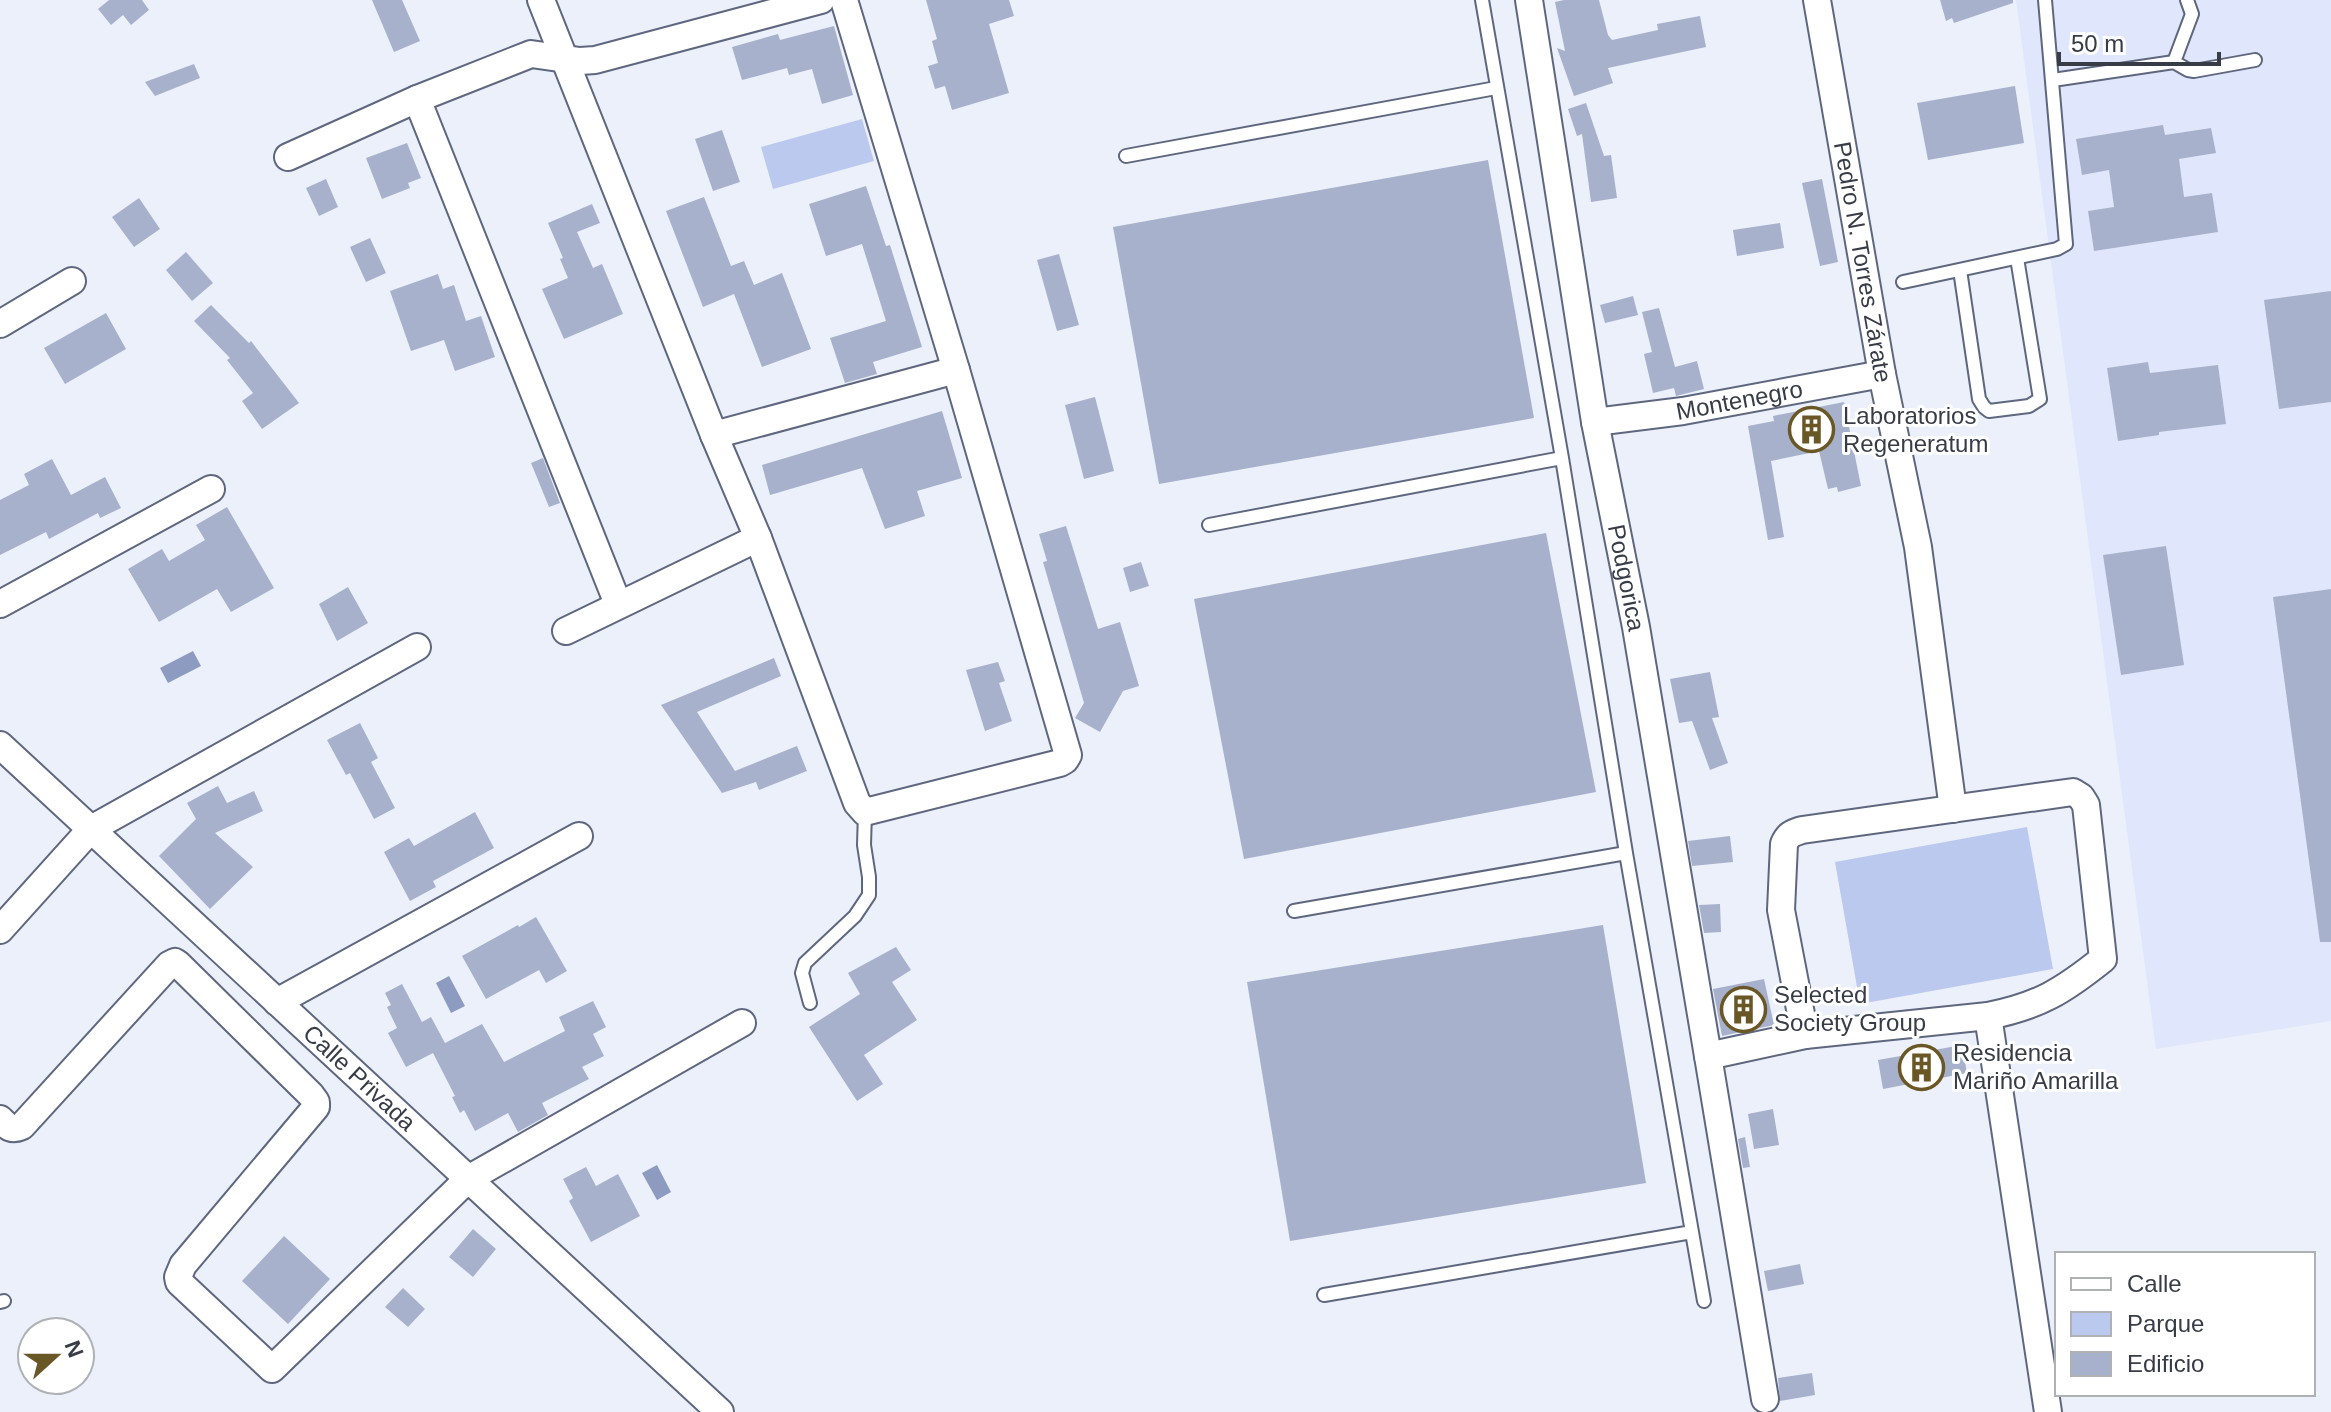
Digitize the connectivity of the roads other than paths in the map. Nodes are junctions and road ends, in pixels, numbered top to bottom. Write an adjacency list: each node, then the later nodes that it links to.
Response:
1 (541, 0): 9 (street)
2 (821, 0): 9 (street)
3 (844, 0): 22 (street)
4 (1482, 0): 13 (lane)
5 (1529, 0): 24 (street, Podgorica)
6 (1817, 0): 23 (street, Pedro N. Torres Zárate)
7 (2045, 0): 12 (lane)
8 (2187, 0): 11 (lane)
9 (565, 58): 14 (street); 25 (street)
10 (2255, 60): 11 (lane)
11 (2174, 62): 12 (lane)
12 (2053, 80): 17 (lane)
13 (1496, 88): 15 (lane); 26 (lane)
14 (417, 99): 16 (street); 31 (street)
15 (1126, 156)
16 (288, 157)
17 (2017, 258): 18 (lane); 18 (lane)
18 (1960, 270): 20 (lane)
19 (72, 281): 21 (street)
20 (1903, 282)
21 (0, 324)
22 (956, 370): 25 (street); 36 (street)
23 (1882, 374): 24 (street, Montenegro); 35 (street, Pedro N. Torres Zárate)
24 (1595, 422): 47 (street, Podgorica)
25 (714, 435): 29 (street)
26 (1562, 458): 28 (lane); 39 (lane)
27 (211, 489): 30 (street)
28 (1209, 525)
29 (758, 538): 31 (street); 36 (street)
30 (0, 604)
31 (618, 604): 32 (street)
32 (566, 631)
33 (417, 647): 37 (street)
34 (0, 745): 37 (street, Calle Privada)
35 (1953, 809): 44 (street); 46 (street)
36 (865, 812): 43 (lane)
37 (91, 829): 41 (street); 42 (street, Calle Privada)
38 (579, 836): 42 (street)
39 (1626, 853): 40 (lane); 50 (lane)
40 (1294, 911)
41 (0, 930)
42 (277, 1002): 49 (street, Calle Privada)
43 (810, 1003)
44 (1988, 1016): 46 (street); 55 (street)
45 (742, 1023): 49 (street)
46 (1805, 1035): 47 (street)
47 (1708, 1056): 53 (street, Podgorica)
48 (0, 1119): 49 (street)
49 (468, 1179): 54 (street, Calle Privada)
50 (1692, 1232): 51 (lane); 52 (lane)
51 (1324, 1295)
52 (1704, 1301)
53 (1765, 1399)
54 (720, 1412)
55 (2048, 1412)

